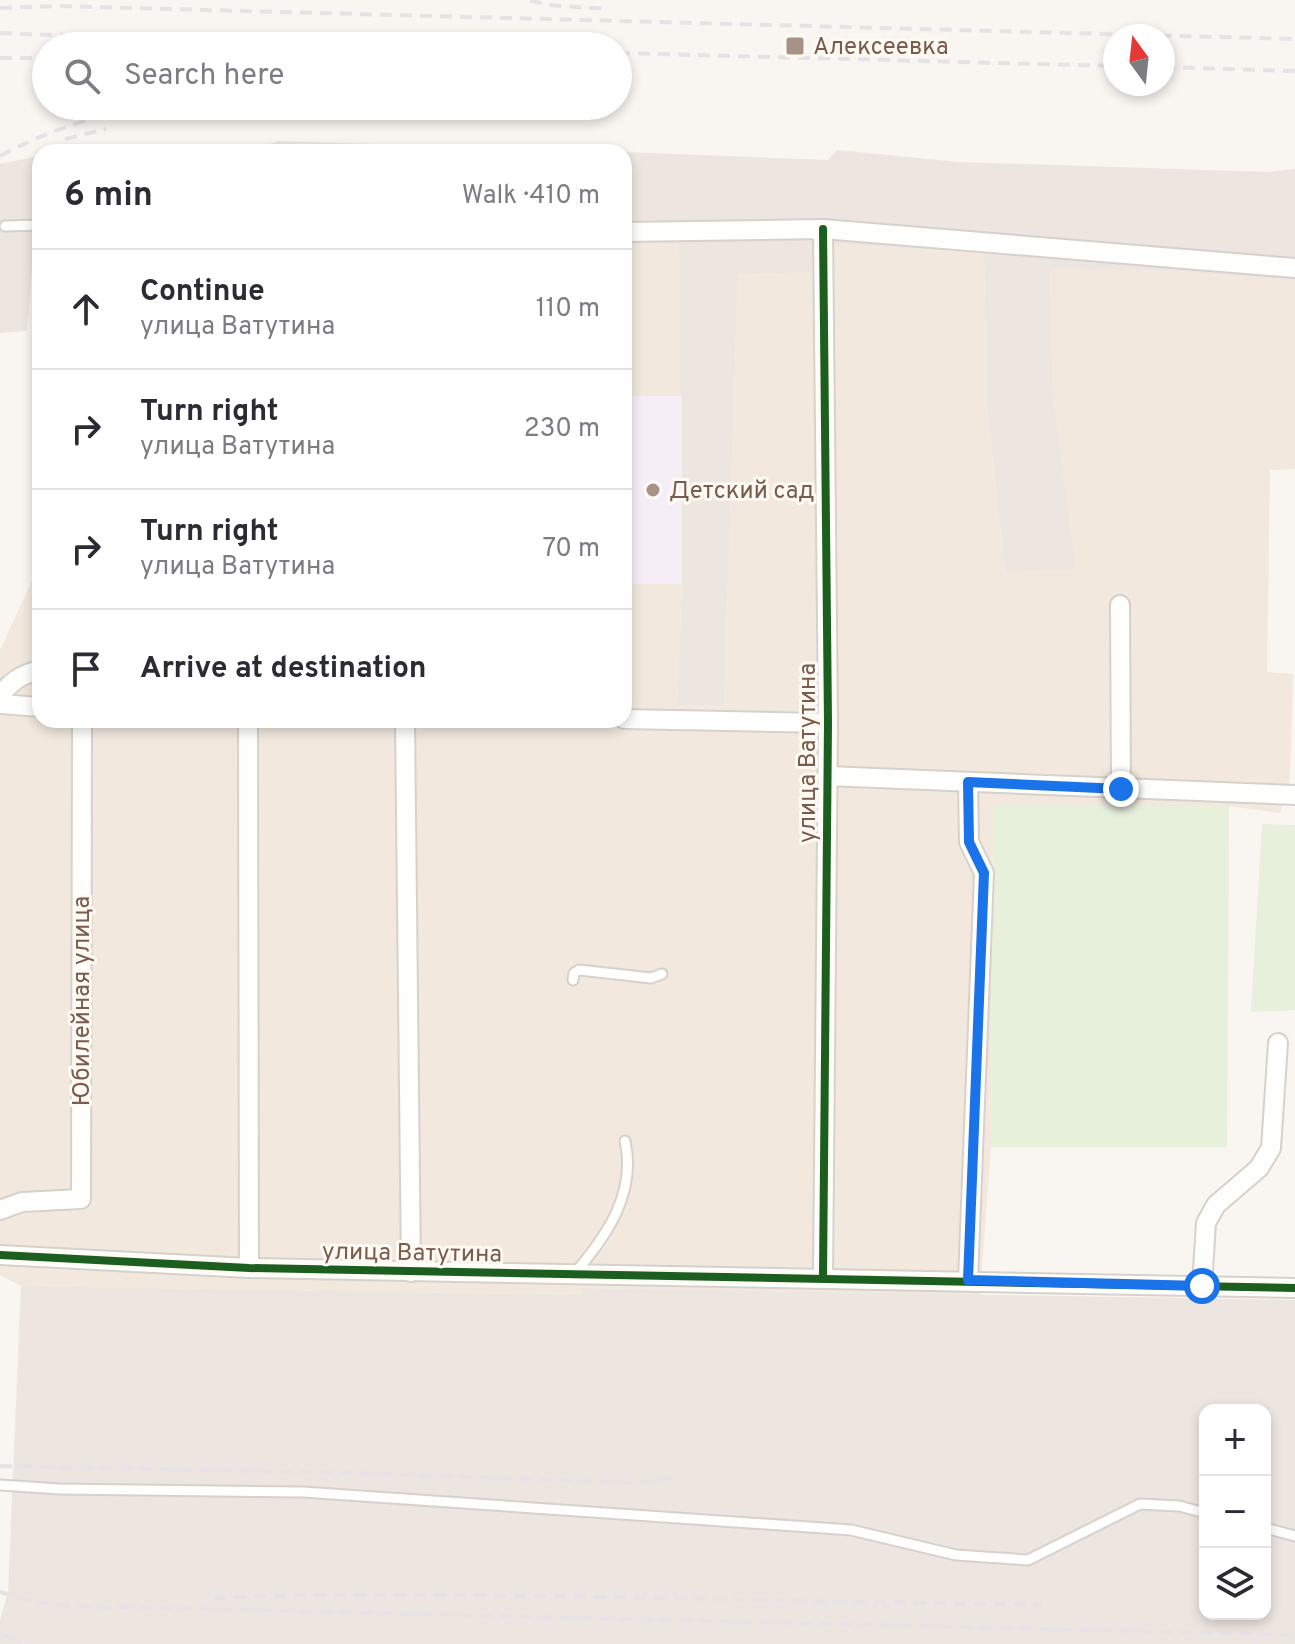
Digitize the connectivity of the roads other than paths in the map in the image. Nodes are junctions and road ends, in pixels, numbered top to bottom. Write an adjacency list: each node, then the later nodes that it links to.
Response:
1 (32, 225): 2 (lane)
2 (5, 226)
3 (823, 229): 4 (street); 5 (street); 12 (street, улица Ватутина)
4 (632, 232)
5 (1295, 268)
6 (1120, 605): 18 (street)
7 (32, 671): 8 (street)
8 (0, 696)
9 (0, 704): 10 (street)
10 (32, 706)
11 (632, 719): 12 (street)
12 (828, 723): 16 (street, улица Ватутина)
13 (82, 728): 24 (street, Юбилейная улица)
14 (248, 728): 26 (street)
15 (405, 728): 27 (street)
16 (827, 776): 17 (street, улица Ватутина); 29 (street, улица Ватутина)
17 (968, 782): 18 (street, улица Ватутина); 30 (street)
18 (1121, 789): 19 (street, улица Ватутина)
19 (1295, 795)
20 (662, 974): 21 (lane)
21 (573, 980)
22 (1278, 1043): 31 (street)
23 (625, 1141): 28 (lane)
24 (0, 1210)
25 (0, 1255): 26 (street, улица Ватутина)
26 (249, 1268): 27 (street, улица Ватутина)
27 (411, 1272): 28 (street, улица Ватутина)
28 (574, 1274): 29 (street, улица Ватутина)
29 (823, 1277): 30 (street, улица Ватутина)
30 (968, 1280): 31 (street, улица Ватутина)
31 (1202, 1286): 32 (street, улица Ватутина)
32 (1295, 1288)
33 (0, 1485): 34 (lane)
34 (1199, 1511)
35 (1271, 1530): 36 (lane)
36 (1295, 1536)

